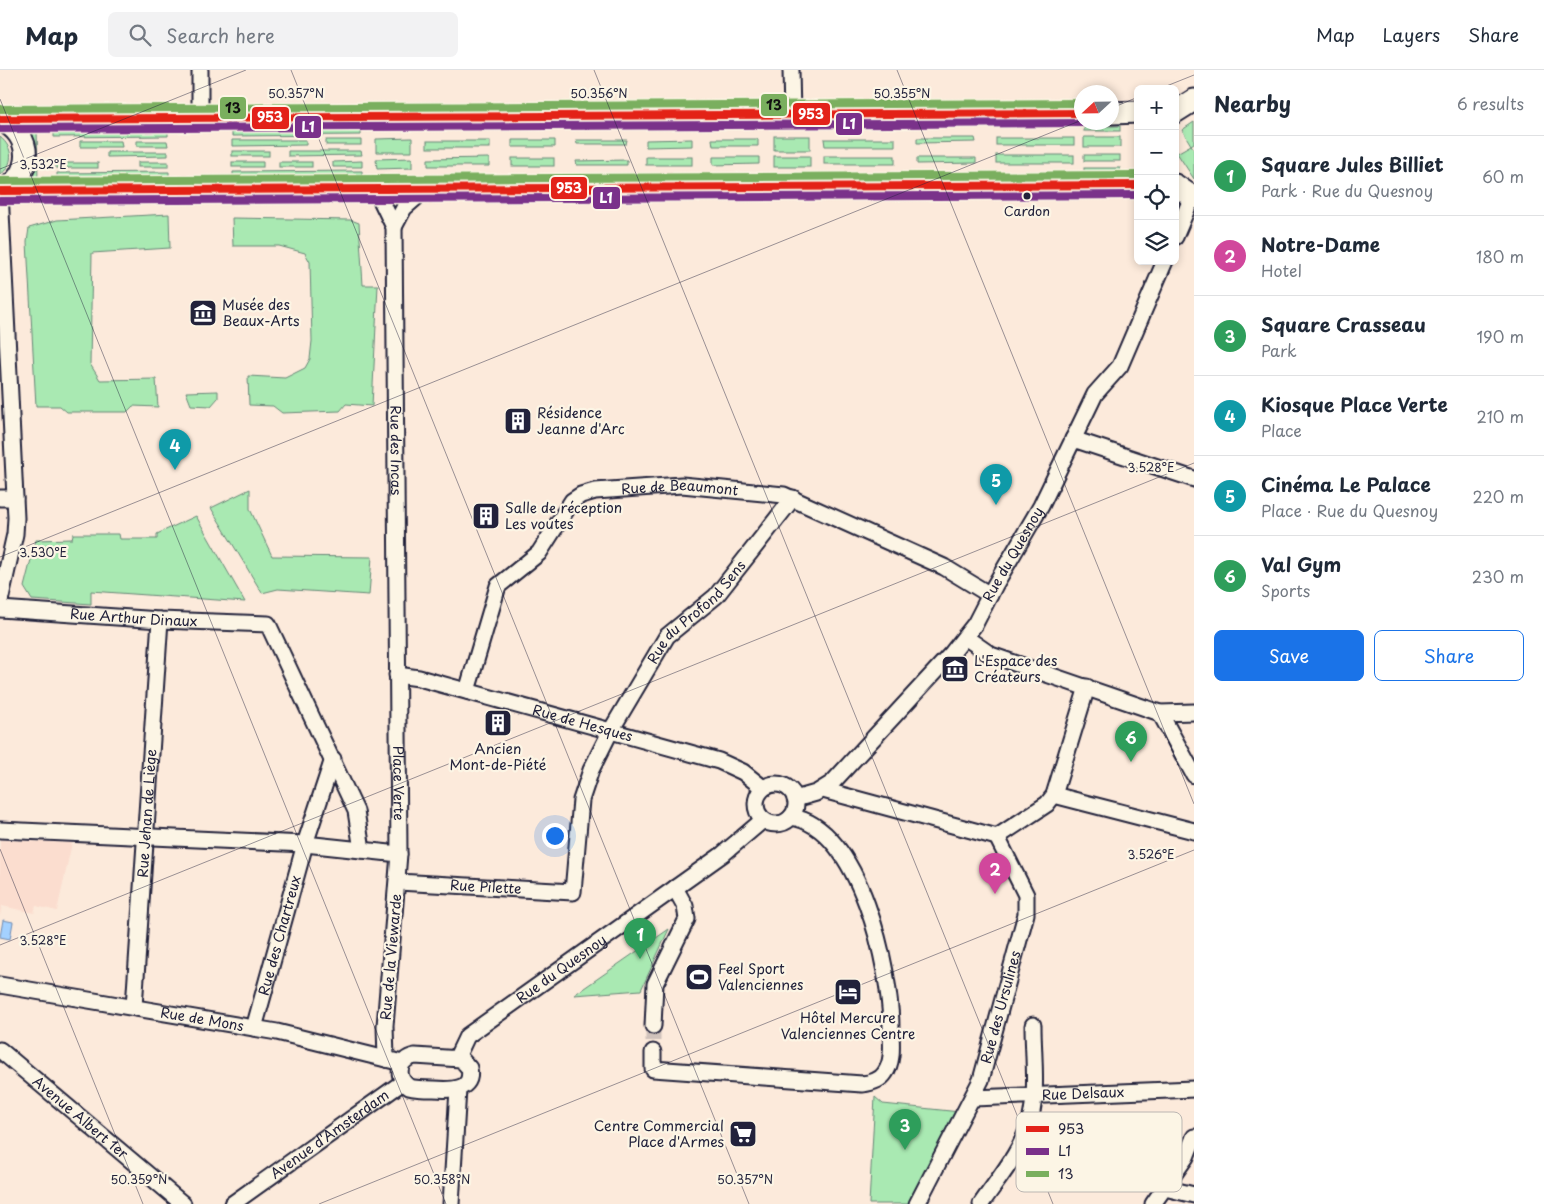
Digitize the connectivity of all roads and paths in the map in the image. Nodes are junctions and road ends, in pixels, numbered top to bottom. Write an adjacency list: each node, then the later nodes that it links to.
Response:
1 (200, 70): 9 (street)
2 (792, 70): 8 (street)
3 (1194, 100): 4 (main road)
4 (1179, 109)
5 (1134, 112): 7 (main road)
6 (1074, 113): 8 (main road)
7 (1119, 113)
8 (792, 115): 9 (main road)
9 (200, 118): 10 (main road)
10 (0, 120): 14 (main road)
11 (1134, 185): 13 (main road)
12 (366, 189): 13 (main road); 14 (main road); 17 (street)
13 (426, 189): 17 (street)
14 (1, 191): 21 (street)
15 (1187, 193): 16 (street)
16 (1179, 222)
17 (394, 227): 28 (street, Rue des Incas)
18 (1163, 265): 19 (street, Rue du Quesnoy)
19 (1072, 439): 20 (street); 23 (street, Rue du Quesnoy)
20 (1194, 479)
21 (8, 498): 24 (street)
22 (792, 498): 23 (street, Rue de Beaumont); 30 (street, Rue de Beaumont); 33 (street, Rue du Profond Sens)
23 (990, 595): 27 (street, Rue du Quesnoy)
24 (0, 601)
25 (0, 609): 26 (street, Rue Arthur Dinaux)
26 (160, 620): 34 (street, Rue Arthur Dinaux); 45 (street, Rue Jehan de Liège)
27 (965, 638): 29 (street); 37 (street, Rue du Quesnoy)
28 (397, 675): 30 (street, Rue de Hesques); 48 (street, Place Verte)
29 (1087, 687): 32 (street); 38 (street)
30 (467, 691): 33 (street, Rue de Hesques)
31 (1194, 712): 32 (street)
32 (1160, 713): 35 (street)
33 (610, 732): 36 (street, Rue de Hesques); 51 (street, Rue du Profond Sens)
34 (333, 759): 46 (street); 47 (street)
35 (1194, 775)
36 (763, 788): 39 (street); 41 (street)
37 (822, 790): 39 (street, Rue du Quesnoy); 44 (street)
38 (1054, 795): 43 (street); 44 (street)
39 (795, 799): 40 (street)
40 (791, 817): 41 (street); 58 (street)
41 (763, 820): 50 (street, Rue du Quesnoy)
42 (0, 830): 45 (street)
43 (1194, 831)
44 (997, 836): 66 (street, Rue des Ursulines)
45 (146, 837): 46 (street); 53 (street, Rue Jehan de Liège)
46 (305, 844): 47 (street); 56 (street, Rue des Chartreux)
47 (362, 850): 48 (street)
48 (399, 854): 49 (street, Rue de la Viewarde)
49 (398, 882): 51 (street, Rue Pilette); 60 (street, Rue de la Viewarde)
50 (675, 888): 55 (street); 59 (street, Rue du Quesnoy)
51 (573, 892)
52 (0, 985): 53 (street, Rue de Mons)
53 (134, 1007): 56 (street, Rue de Mons)
54 (1033, 1025): 65 (street)
55 (653, 1026)
56 (254, 1028): 60 (street, Rue de Mons)
57 (0, 1050): 74 (street, Avenue Albert 1er)
58 (653, 1052)
59 (456, 1057): 61 (street); 63 (street)
60 (386, 1059): 61 (street, Rue de Mons)
61 (402, 1063): 62 (street)
62 (403, 1082): 63 (street); 75 (street, Avenue d'Amsterdam)
63 (458, 1089): 76 (street)
64 (1194, 1089): 65 (street, Rue Delsaux)
65 (1033, 1096): 66 (street, Rue Delsaux); 67 (street)
66 (973, 1098): 77 (street, Rue des Ursulines)
67 (1031, 1112)
68 (1194, 1137): 70 (street)
69 (1016, 1149): 78 (street)
70 (1182, 1163)
71 (1162, 1192): 79 (street)
72 (1182, 1192): 73 (street)
73 (1194, 1195)
74 (183, 1204)
75 (232, 1204)
76 (451, 1204)
77 (917, 1204)
78 (981, 1204)
79 (1153, 1204)

